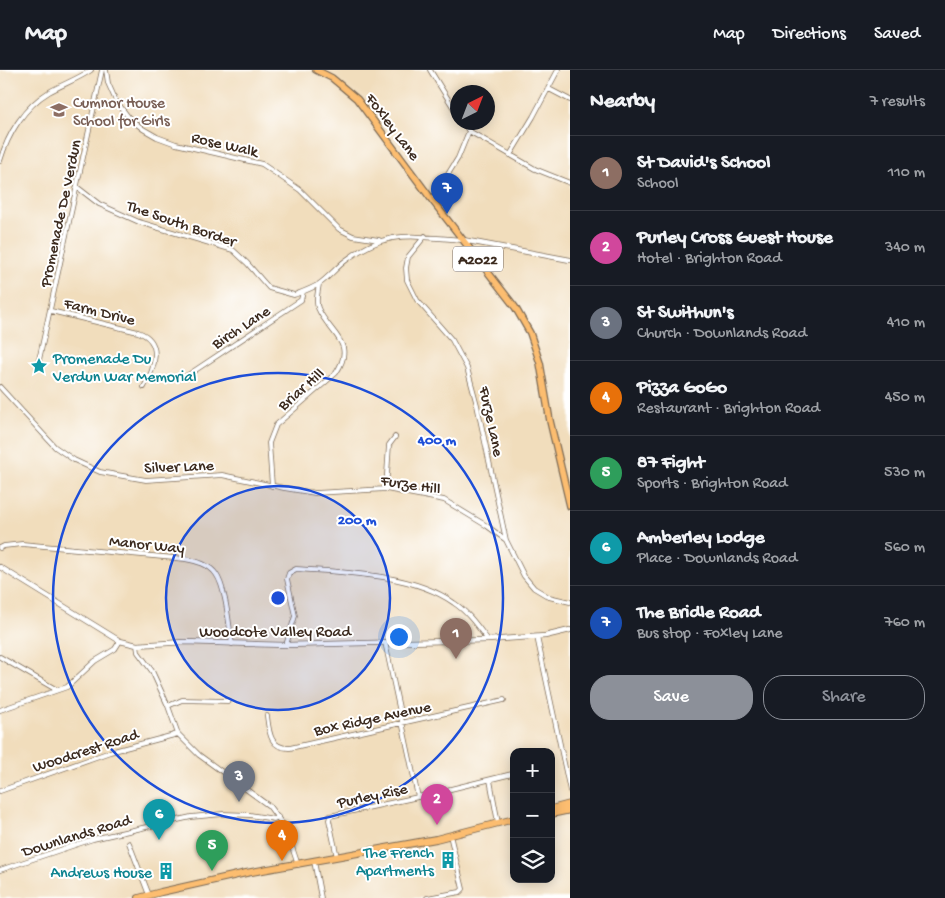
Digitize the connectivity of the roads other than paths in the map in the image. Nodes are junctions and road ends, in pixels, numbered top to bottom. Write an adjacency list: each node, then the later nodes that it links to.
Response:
1 (91, 70): 11 (street)
2 (104, 70): 13 (street, Promenade De Verdun); 16 (street, Rose Walk)
3 (316, 70): 14 (main road, Foxley Lane / A2022)
4 (430, 70): 8 (street)
5 (558, 70): 6 (street)
6 (549, 89): 7 (street); 10 (street)
7 (570, 100)
8 (450, 102)
9 (469, 131): 10 (street); 14 (street)
10 (510, 155): 12 (street)
11 (0, 161)
12 (570, 183)
13 (77, 187): 20 (street, The South Border); 21 (street, Promenade De Verdun)
14 (432, 200): 17 (main road, Foxley Lane / A2022)
15 (425, 236): 16 (street, The South Border); 17 (street, The South Border); 30 (street, Furze Lane)
16 (380, 240): 19 (street, The South Border)
17 (463, 240): 18 (street); 29 (main road, Foxley Lane / A2022)
18 (570, 260)
19 (319, 284): 20 (street, The South Border); 27 (street, Briar Hill)
20 (303, 292): 23 (street, Birch Lane)
21 (51, 311): 22 (street, Promenade De Verdun); 24 (street, Farm Drive)
22 (39, 360)
23 (185, 377)
24 (144, 386)
25 (0, 387): 27 (street, Silver Lane)
26 (395, 437): 28 (street)
27 (272, 486): 28 (street, Furze Hill)
28 (386, 489): 30 (street, Furze Hill)
29 (570, 506)
30 (506, 540): 33 (street, Furze Lane)
31 (0, 548): 39 (street, Manor Way)
32 (0, 566): 37 (street, Woodcote Valley Road)
33 (570, 602)
34 (570, 630): 35 (street, Woodcote Valley Road)
35 (537, 637): 36 (street, Woodcote Valley Road); 54 (street)
36 (488, 640): 38 (street, Woodcote Valley Road); 41 (street)
37 (120, 641): 40 (street, Woodcote Valley Road); 43 (street)
38 (385, 642): 41 (street, Woodcote Valley Road); 49 (street)
39 (232, 644): 40 (street, Woodcote Valley Road); 41 (street, Woodcote Valley Road)
40 (137, 645): 46 (street)
41 (286, 645)
42 (0, 657): 43 (street)
43 (57, 690): 47 (street)
44 (504, 700): 49 (street, Box Ridge Avenue)
45 (228, 701): 46 (street)
46 (168, 706): 50 (street)
47 (0, 710)
48 (266, 716): 49 (street, Box Ridge Avenue)
49 (402, 724): 55 (street)
50 (178, 734): 53 (street, Woodcrest Road); 60 (street)
51 (510, 775): 52 (street, Purley Rise)
52 (490, 780): 55 (street, Purley Rise); 62 (street)
53 (0, 791)
54 (570, 791)
55 (418, 798): 67 (street, Purley Rise)
56 (570, 804): 57 (highway)
57 (555, 808)
58 (570, 810): 59 (highway)
59 (555, 813)
60 (278, 818): 69 (street); 70 (street, Downlands Road)
61 (510, 820): 62 (highway)
62 (498, 822): 64 (highway)
63 (510, 824): 64 (highway)
64 (486, 827): 65 (highway)
65 (450, 835): 67 (highway); 73 (street)
66 (129, 843): 71 (street)
67 (337, 857): 68 (highway)
68 (314, 861): 69 (highway); 72 (street)
69 (298, 865): 71 (highway)
70 (0, 870)
71 (146, 896)
72 (321, 898)
73 (427, 898)

